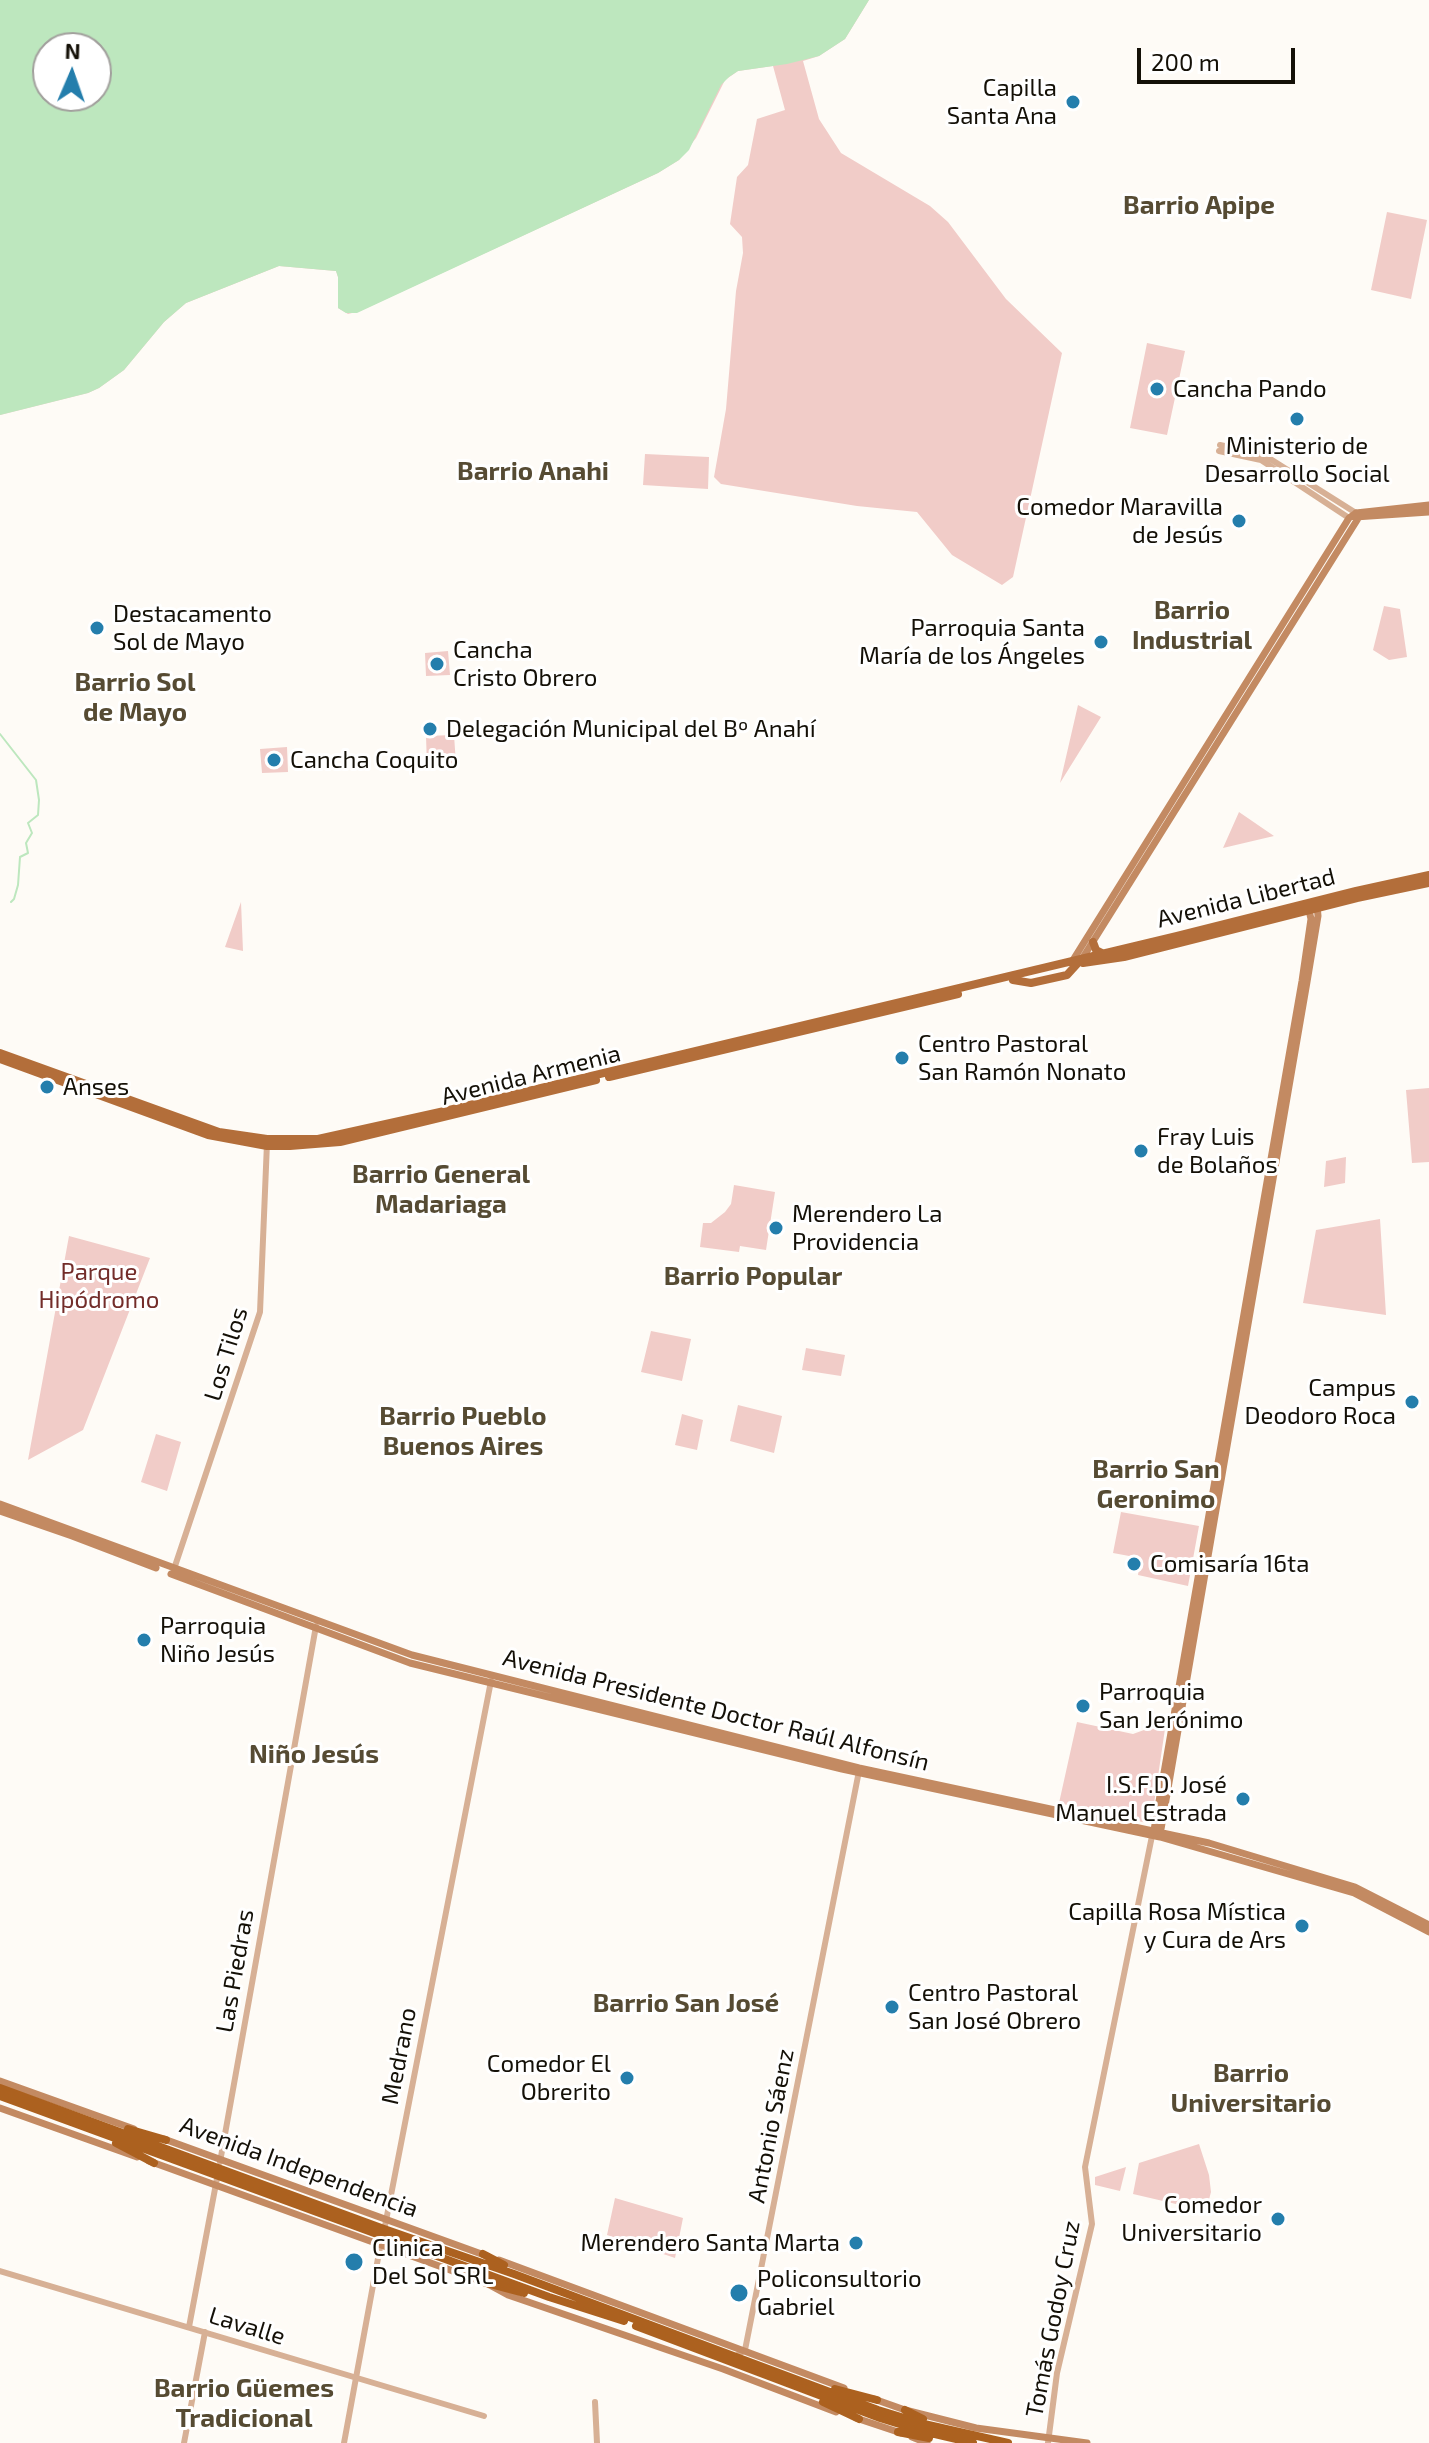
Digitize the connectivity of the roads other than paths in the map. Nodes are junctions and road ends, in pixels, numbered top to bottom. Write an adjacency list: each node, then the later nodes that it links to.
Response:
1 (1220, 448): 4 (street)
2 (1429, 505): 4 (main road)
3 (1429, 512): 4 (main road)
4 (1355, 516): 8 (main road); 10 (main road)
5 (1429, 875): 7 (main road, Avenida Libertad)
6 (1429, 883): 7 (main road, Avenida Libertad)
7 (1313, 908): 9 (main road, Avenida Libertad); 10 (main road, Avenida Libertad); 19 (main road)
8 (1093, 942): 9 (main road); 10 (main road)
9 (1105, 954): 10 (main road, Avenida Libertad)
10 (1077, 961): 12 (main road, Avenida Armenia); 12 (main road, Avenida Armenia)
11 (0, 1059): 12 (main road, Avenida Armenia)
12 (267, 1142): 15 (street, Los Tilos)
13 (0, 1504): 15 (main road, Avenida Presidente Doctor Raúl Alfonsín)
14 (0, 1511): 16 (main road, Avenida Presidente Doctor Raúl Alfonsín)
15 (174, 1570): 16 (main road, Avenida Presidente Doctor Raúl Alfonsín)
16 (317, 1625): 17 (main road, Avenida Presidente Doctor Raúl Alfonsín); 30 (street, Las Piedras)
17 (491, 1680): 18 (main road, Avenida Presidente Doctor Raúl Alfonsín); 18 (main road, Avenida Presidente Doctor Raúl Alfonsín); 32 (street, Medrano)
18 (859, 1770): 19 (main road, Avenida Presidente Doctor Raúl Alfonsín); 40 (street, Antonio Sáenz)
19 (1157, 1834): 20 (main road, Avenida Presidente Doctor Raúl Alfonsín); 21 (main road, Avenida Presidente Doctor Raúl Alfonsín); 52 (street, Tomás Godoy Cruz)
20 (1426, 1923)
21 (1429, 1932)
22 (0, 2082): 25 (highway); 28 (main road, Avenida Independencia)
23 (0, 2088): 25 (highway, Avenida Independencia)
24 (0, 2096): 27 (highway, Avenida Independencia)
25 (39, 2103): 27 (highway, Avenida Independencia)
26 (0, 2108): 29 (main road, Avenida Independencia)
27 (84, 2122): 28 (highway); 29 (highway); 30 (highway, Avenida Independencia)
28 (166, 2140): 30 (main road, Avenida Independencia)
29 (154, 2163): 31 (main road, Avenida Independencia)
30 (219, 2168): 31 (street, Las Piedras); 32 (highway, Avenida Independencia)
31 (216, 2187): 32 (main road, Avenida Independencia); 38 (street, Las Piedras)
32 (383, 2233): 33 (main road, Avenida Independencia); 35 (main road, Avenida Independencia); 36 (highway, Avenida Independencia); 37 (highway, Avenida Independencia); 43 (street, Medrano)
33 (483, 2254): 36 (highway); 40 (main road, Avenida Independencia)
34 (0, 2271): 38 (street, Lavalle)
35 (486, 2283): 37 (highway); 41 (main road, Avenida Independencia)
36 (544, 2285): 41 (highway, Avenida Independencia)
37 (549, 2297): 41 (highway, Avenida Independencia)
38 (189, 2327): 39 (street, Lavalle)
39 (205, 2332): 43 (street, Lavalle); 53 (street)
40 (745, 2350): 41 (street); 45 (main road, Avenida Independencia)
41 (729, 2362): 42 (highway, Avenida Independencia); 44 (highway, Avenida Independencia); 49 (main road, Avenida Independencia)
42 (768, 2370): 45 (highway); 51 (highway, Avenida Independencia)
43 (356, 2377): 48 (street, Lavalle); 54 (street, Medrano)
44 (779, 2381): 49 (highway); 58 (highway, Avenida Independencia)
45 (877, 2400): 47 (main road, Avenida Independencia)
46 (595, 2402): 55 (street)
47 (905, 2410): 51 (highway); 52 (main road, Avenida Independencia)
48 (484, 2416)
49 (859, 2419): 50 (main road, Avenida Independencia)
50 (898, 2432): 56 (main road, Avenida Independencia); 57 (highway)
51 (966, 2434): 59 (highway, Avenida Independencia)
52 (1048, 2441): 60 (main road, Avenida Independencia)
53 (184, 2443)
54 (344, 2443)
55 (597, 2443)
56 (927, 2443)
57 (959, 2443)
58 (973, 2443)
59 (1008, 2443)
60 (1087, 2443)

